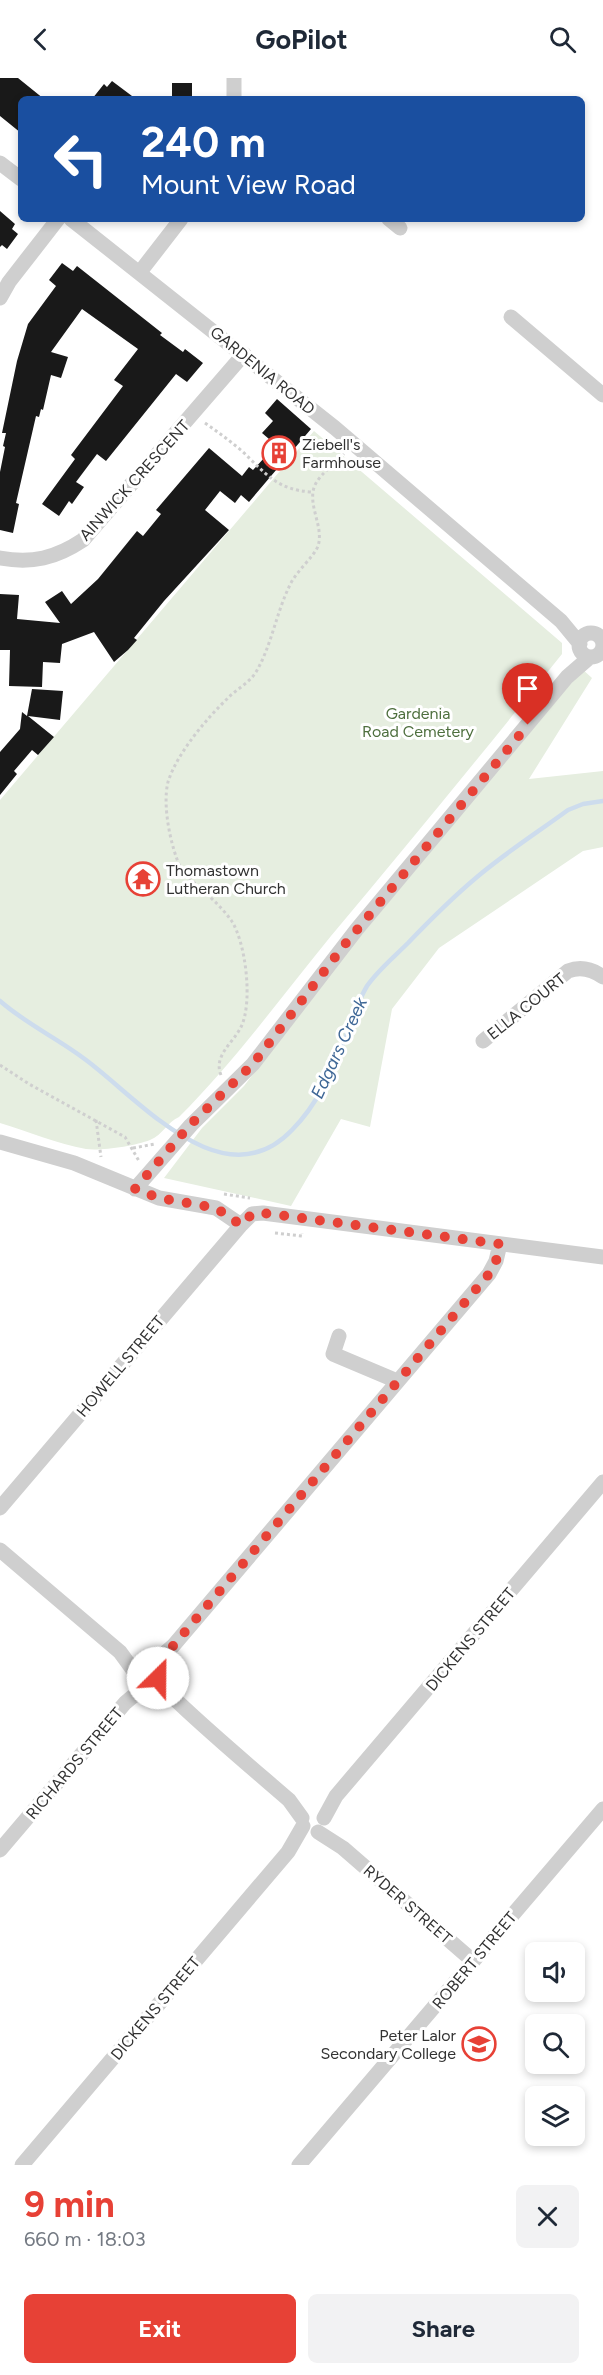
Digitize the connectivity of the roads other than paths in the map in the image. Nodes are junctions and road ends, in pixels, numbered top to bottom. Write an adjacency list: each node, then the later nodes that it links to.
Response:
1 (234, 78): 2 (street)
2 (234, 96)
3 (0, 163): 4 (street)
4 (18, 177)
5 (56, 222): 9 (street)
6 (75, 222): 8 (street, GARDENIA ROAD)
7 (179, 222): 8 (street)
8 (140, 272): 11 (street, GARDENIA ROAD)
9 (0, 298)
10 (511, 317): 12 (street)
11 (244, 354): 13 (street, AINWICK CRESCENT); 14 (street, GARDENIA ROAD)
12 (603, 395)
13 (0, 558)
14 (595, 644): 18 (street)
15 (603, 977): 16 (street, ELLA COURT)
16 (483, 1041)
17 (1, 1144): 18 (street)
18 (135, 1189): 19 (street)
19 (241, 1225): 20 (street); 25 (street, HOWELL STREET)
20 (500, 1244): 21 (street); 23 (street, RICHARDS STREET)
21 (603, 1257)
22 (339, 1336): 23 (street)
23 (397, 1381): 27 (street, RICHARDS STREET)
24 (603, 1482): 29 (street, DICKENS STREET)
25 (0, 1508)
26 (2, 1549): 27 (street, RYDER STREET)
27 (147, 1676): 29 (street, RYDER STREET); 30 (street, RICHARDS STREET)
28 (603, 1809): 31 (street, ROBERT STREET)
29 (314, 1822): 31 (street, RYDER STREET); 32 (street, DICKENS STREET)
30 (0, 1850)
31 (473, 1961): 33 (street, ROBERT STREET)
32 (22, 2165)
33 (299, 2165)

